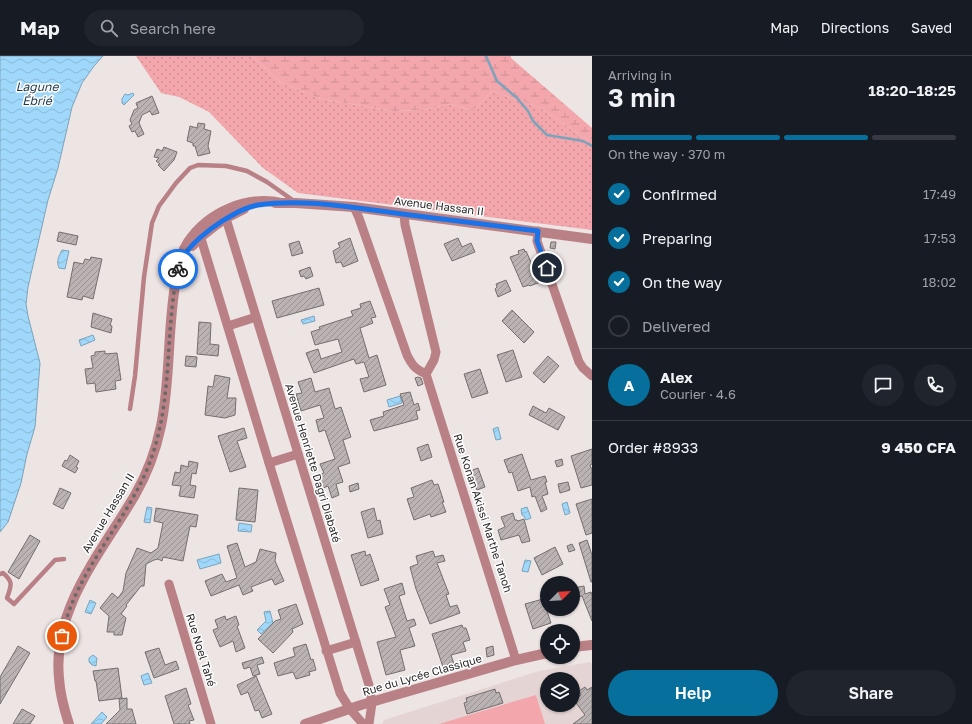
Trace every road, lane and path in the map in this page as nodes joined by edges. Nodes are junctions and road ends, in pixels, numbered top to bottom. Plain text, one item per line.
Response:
1 (296, 203) junction
2 (354, 207) junction
3 (225, 214) junction
4 (404, 214) junction
5 (538, 231) junction
6 (200, 233) junction
7 (592, 239) edge
8 (256, 317) junction
9 (228, 326) junction
10 (426, 374) junction
11 (592, 376) edge
12 (130, 409) dead end
13 (298, 454) junction
14 (269, 463) junction
15 (64, 559) dead end
16 (0, 574) edge
17 (169, 584) dead end
18 (356, 642) junction
19 (592, 645) edge
20 (580, 646) edge
21 (326, 651) junction
22 (540, 655) edge
23 (516, 660) junction
24 (372, 702) junction
25 (350, 709) junction
26 (69, 724) edge
27 (211, 724) edge
28 (305, 724) edge
29 (363, 724) edge
30 (369, 724) edge

1 - 2 street, Avenue Hassan II
1 - 3 street, Avenue Hassan II
1 - 12 lane
2 - 4 street, Avenue Hassan II
2 - 10 street
3 - 6 street, Avenue Hassan II
3 - 8 street, Avenue Henriette Dagri Diabaté
4 - 5 street, Avenue Hassan II
4 - 10 street
5 - 7 street, Avenue Hassan II
5 - 11 street
6 - 9 street
6 - 26 street, Avenue Hassan II
8 - 9 street
8 - 13 street, Avenue Henriette Dagri Diabaté
9 - 14 street
10 - 23 street, Rue Konan Akissi Marthe Tanoh
13 - 14 street
13 - 18 street, Avenue Henriette Dagri Diabaté
14 - 21 street
15 - 16 lane
17 - 27 street, Rue Noel Tahé
18 - 21 street
18 - 24 street, Avenue Henriette Dagri Diabaté
19 - 20 street
21 - 25 street
22 - 23 street, Rue du Lycée Classique
23 - 24 street, Rue du Lycée Classique
24 - 25 street, Rue du Lycée Classique
24 - 30 street, Avenue Henriette Dagri Diabaté
25 - 28 street, Rue du Lycée Classique
25 - 29 street

